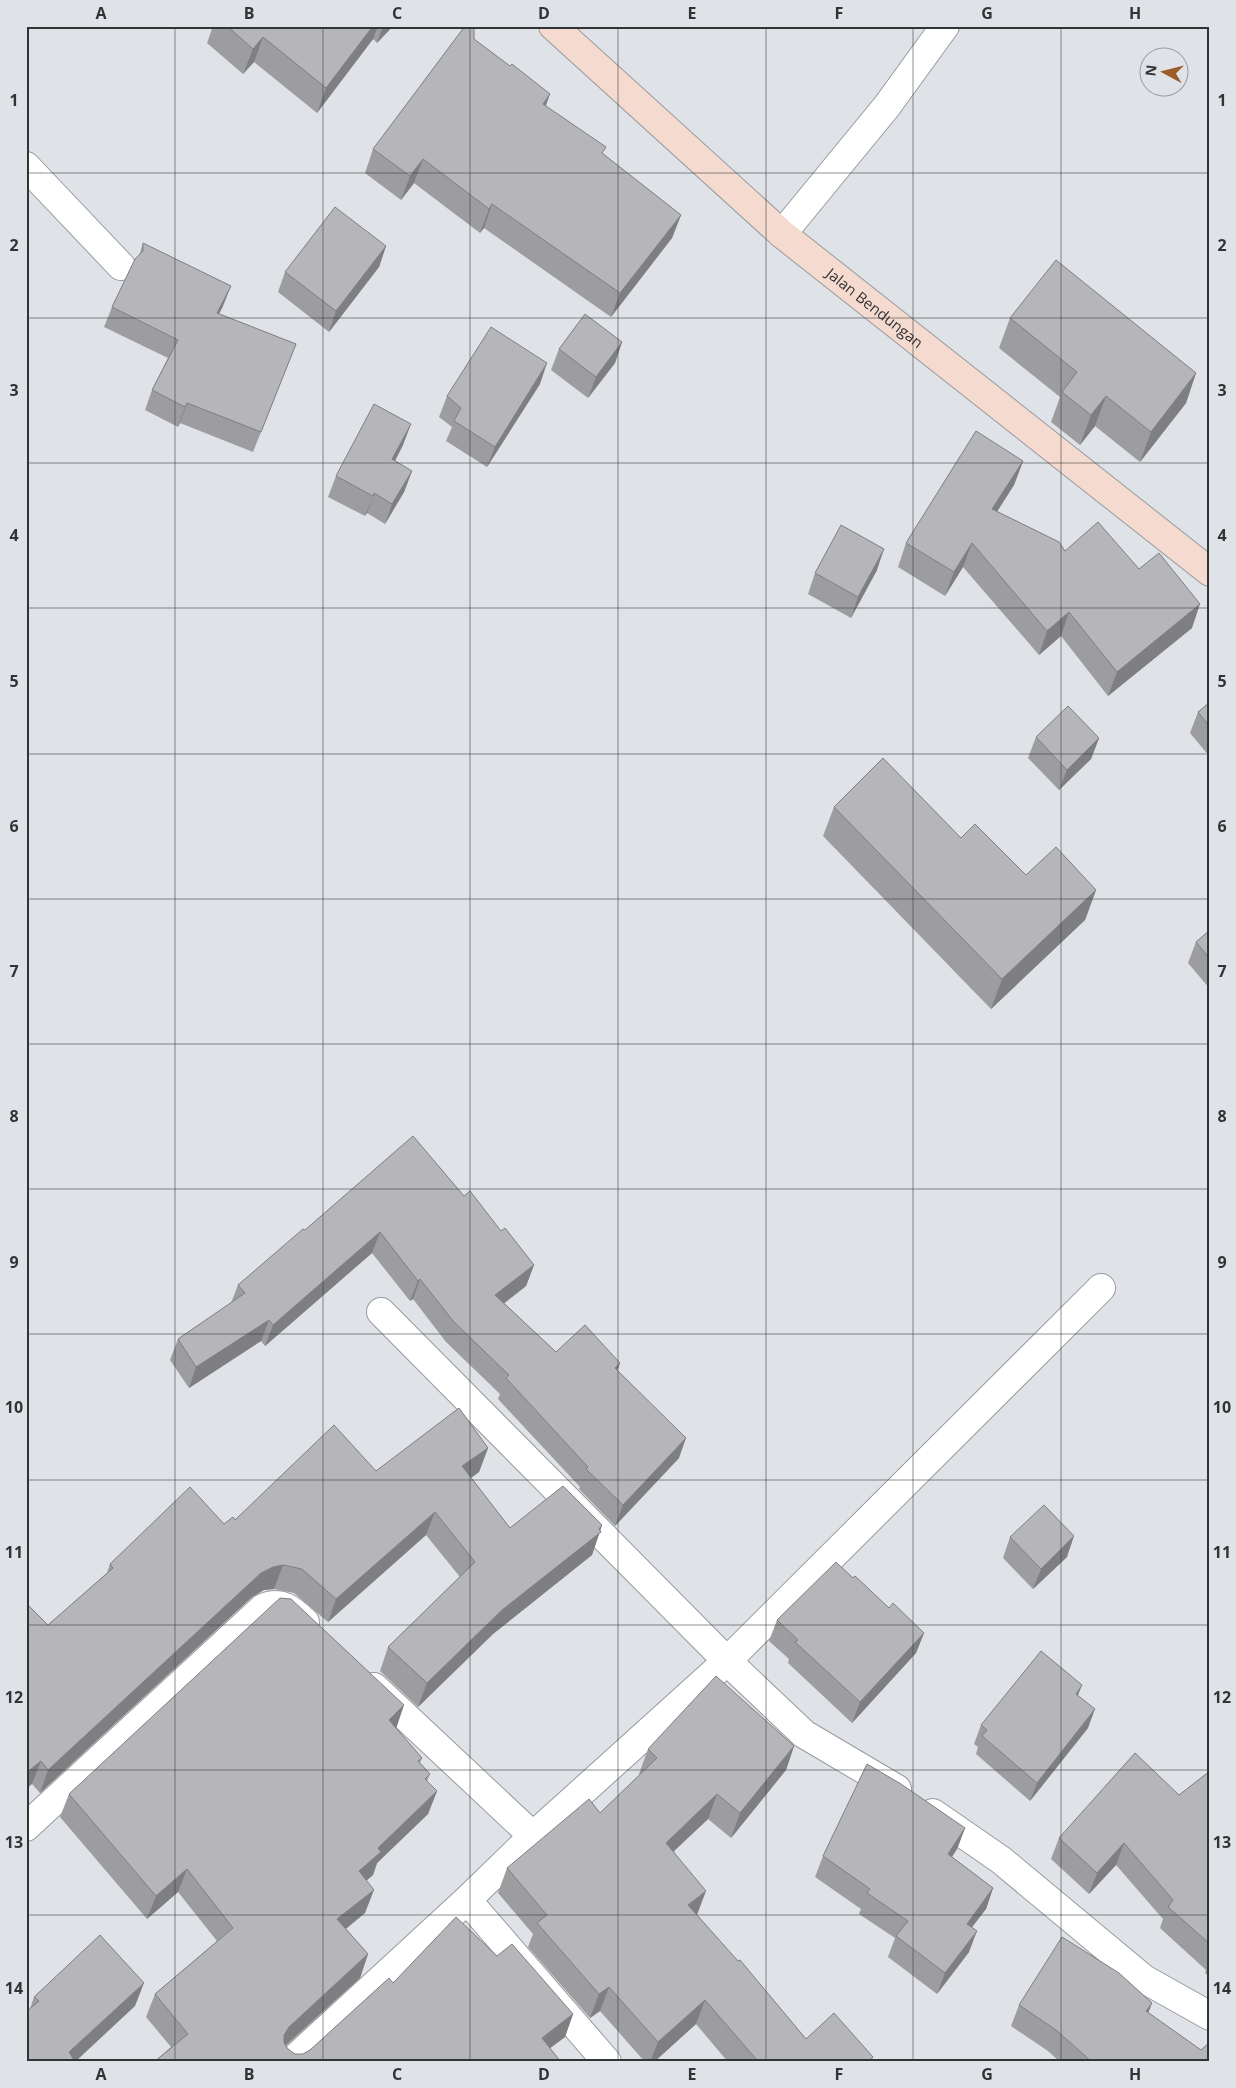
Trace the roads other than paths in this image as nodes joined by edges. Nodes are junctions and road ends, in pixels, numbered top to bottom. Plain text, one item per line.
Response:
1 (553, 26) edge
2 (945, 26) edge
3 (26, 166) edge
4 (782, 234) junction
5 (121, 266) dead end
6 (1210, 572) edge
7 (1101, 1288) dead end
8 (381, 1312) dead end
9 (326, 1642) edge
10 (727, 1661) junction
11 (354, 1668) edge
12 (26, 1827) edge
13 (533, 1836) junction
14 (467, 1900) junction
15 (1210, 2016) edge
16 (292, 2062) edge
17 (608, 2062) edge

1 - 4 street, Jalan Bendungan
2 - 4 street
3 - 5 street
4 - 6 street, Jalan Bendungan
7 - 10 street
8 - 10 street
9 - 12 street
10 - 13 street
10 - 15 street
11 - 13 street
13 - 14 street
14 - 16 street
14 - 17 street

